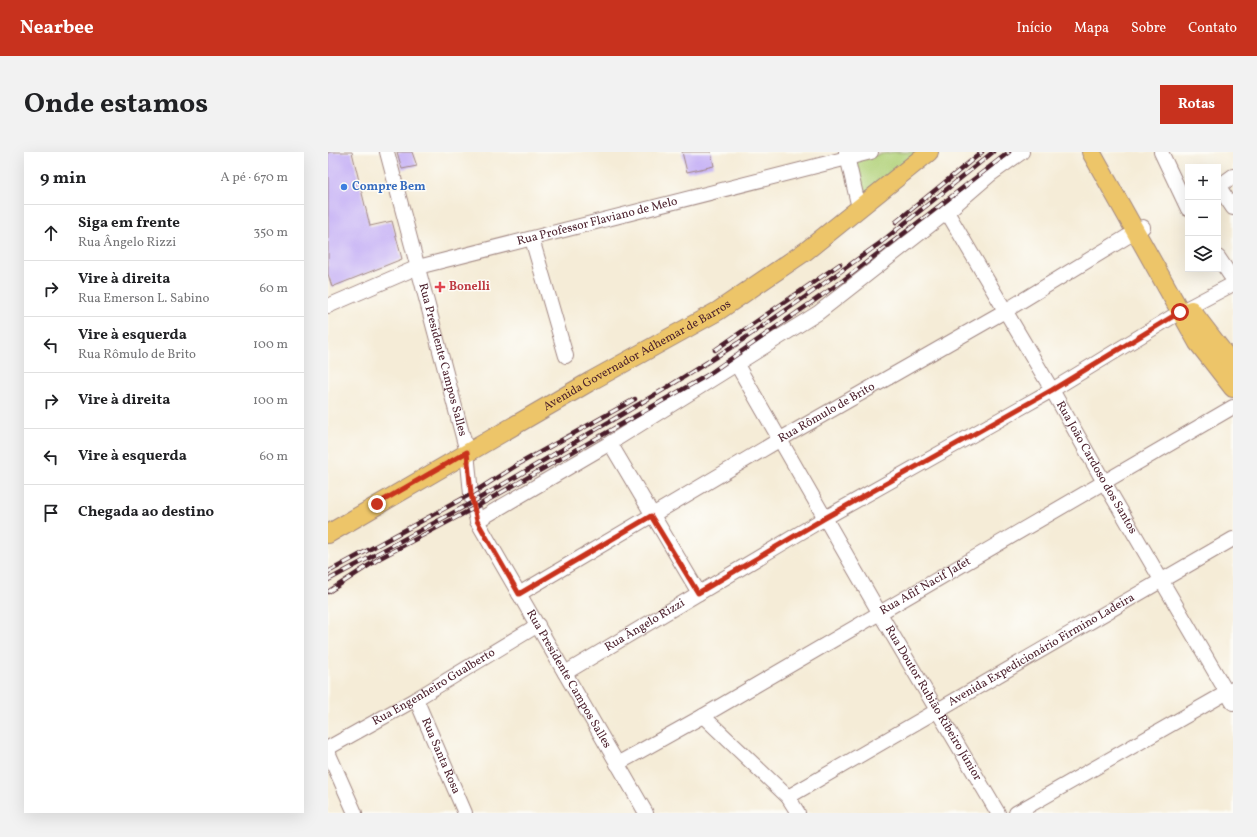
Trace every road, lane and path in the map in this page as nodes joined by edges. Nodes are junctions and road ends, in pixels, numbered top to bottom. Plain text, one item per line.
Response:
1 (387, 152) edge
2 (871, 152) edge
3 (929, 152) edge
4 (1022, 152) edge
5 (1091, 152) edge
6 (1101, 152) edge
7 (1161, 152) edge
8 (847, 155) edge
9 (1233, 176) edge
10 (1221, 185) edge
11 (1221, 191) edge
12 (1185, 203) edge
13 (859, 208) junction
14 (1233, 208) edge
15 (947, 212) junction
16 (1139, 229) junction
17 (532, 239) junction
18 (1221, 262) edge
19 (418, 267) junction
20 (1232, 280) edge
21 (328, 306) edge
22 (1185, 310) junction
23 (1004, 311) junction
24 (566, 356) dead end
25 (1233, 364) edge
26 (737, 365) junction
27 (1233, 388) edge
28 (1052, 390) junction
29 (1233, 407) edge
30 (779, 440) junction
31 (610, 443) junction
32 (467, 452) junction
33 (1104, 482) junction
34 (651, 516) junction
35 (825, 518) junction
36 (477, 521) junction
37 (328, 534) edge
38 (1233, 539) edge
39 (1162, 580) junction
40 (698, 593) junction
41 (519, 594) junction
42 (879, 612) junction
43 (538, 625) junction
44 (565, 673) junction
45 (1231, 695) edge
46 (416, 699) junction
47 (937, 712) junction
48 (703, 716) junction
49 (328, 748) edge
50 (328, 752) edge
51 (617, 764) junction
52 (788, 797) junction
53 (355, 813) edge
54 (465, 813) edge
55 (646, 813) edge
56 (798, 813) edge
57 (998, 813) edge
58 (1016, 813) edge

1 - 19 street, Rua Presidente Campos Salles
2 - 8 street, Rua Professor Flaviano de Melo
3 - 13 main road, Avenida Governador Adhemar de Barros
4 - 15 street
5 - 16 main road
6 - 16 main road
7 - 12 street
8 - 13 street
8 - 17 street, Rua Professor Flaviano de Melo
9 - 10 street
11 - 14 street
13 - 32 main road, Avenida Governador Adhemar de Barros
15 - 23 street, Rua João Cardoso dos Santos
15 - 26 street
16 - 22 main road
16 - 23 street, Rua Rômulo de Brito
17 - 19 street, Rua Professor Flaviano de Melo
17 - 24 street
18 - 20 street
19 - 21 street, Rua Professor Flaviano de Melo
19 - 32 street, Rua Presidente Campos Salles
20 - 22 street, Rua Ângelo Rizzi
22 - 25 main road
22 - 27 main road
22 - 28 street, Rua Ângelo Rizzi
23 - 28 street, Rua João Cardoso dos Santos
23 - 30 street, Rua Rômulo de Brito
26 - 30 street, Rua Doutor Rubião Ribeiro Júnior
26 - 31 street
28 - 33 street, Rua João Cardoso dos Santos
28 - 35 street, Rua Ângelo Rizzi
29 - 33 street, Rua Afif Nacif Jafet
30 - 34 street, Rua Rômulo de Brito
30 - 35 street, Rua Doutor Rubião Ribeiro Júnior
31 - 34 street
31 - 36 street
32 - 36 street, Rua Presidente Campos Salles
32 - 37 main road, Avenida Governador Adhemar de Barros
33 - 39 street, Rua João Cardoso dos Santos
33 - 42 street, Rua Afif Nacif Jafet
34 - 40 street
34 - 41 street, Rua Rômulo de Brito
35 - 40 street, Rua Ângelo Rizzi
35 - 42 street, Rua Doutor Rubião Ribeiro Júnior
36 - 41 street, Rua Presidente Campos Salles
38 - 39 street, Avenida Expedicionário Firmino Ladeira
39 - 45 street, Rua João Cardoso dos Santos
39 - 47 street, Avenida Expedicionário Firmino Ladeira
40 - 44 street, Rua Ângelo Rizzi
41 - 43 street, Rua Presidente Campos Salles
42 - 47 street, Rua Doutor Rubião Ribeiro Júnior
42 - 48 street, Rua Afif Nacif Jafet
43 - 44 street, Rua Presidente Campos Salles
43 - 46 street, Rua Engenheiro Gualberto
44 - 51 street, Rua Presidente Campos Salles
45 - 58 street
46 - 49 street, Rua Engenheiro Gualberto
46 - 54 street, Rua Santa Rosa
47 - 52 street, Avenida Expedicionário Firmino Ladeira
47 - 57 street, Rua Doutor Rubião Ribeiro Júnior
48 - 51 street, Rua Afif Nacif Jafet
48 - 52 street
50 - 53 street
51 - 55 street, Rua Presidente Campos Salles
52 - 56 street

